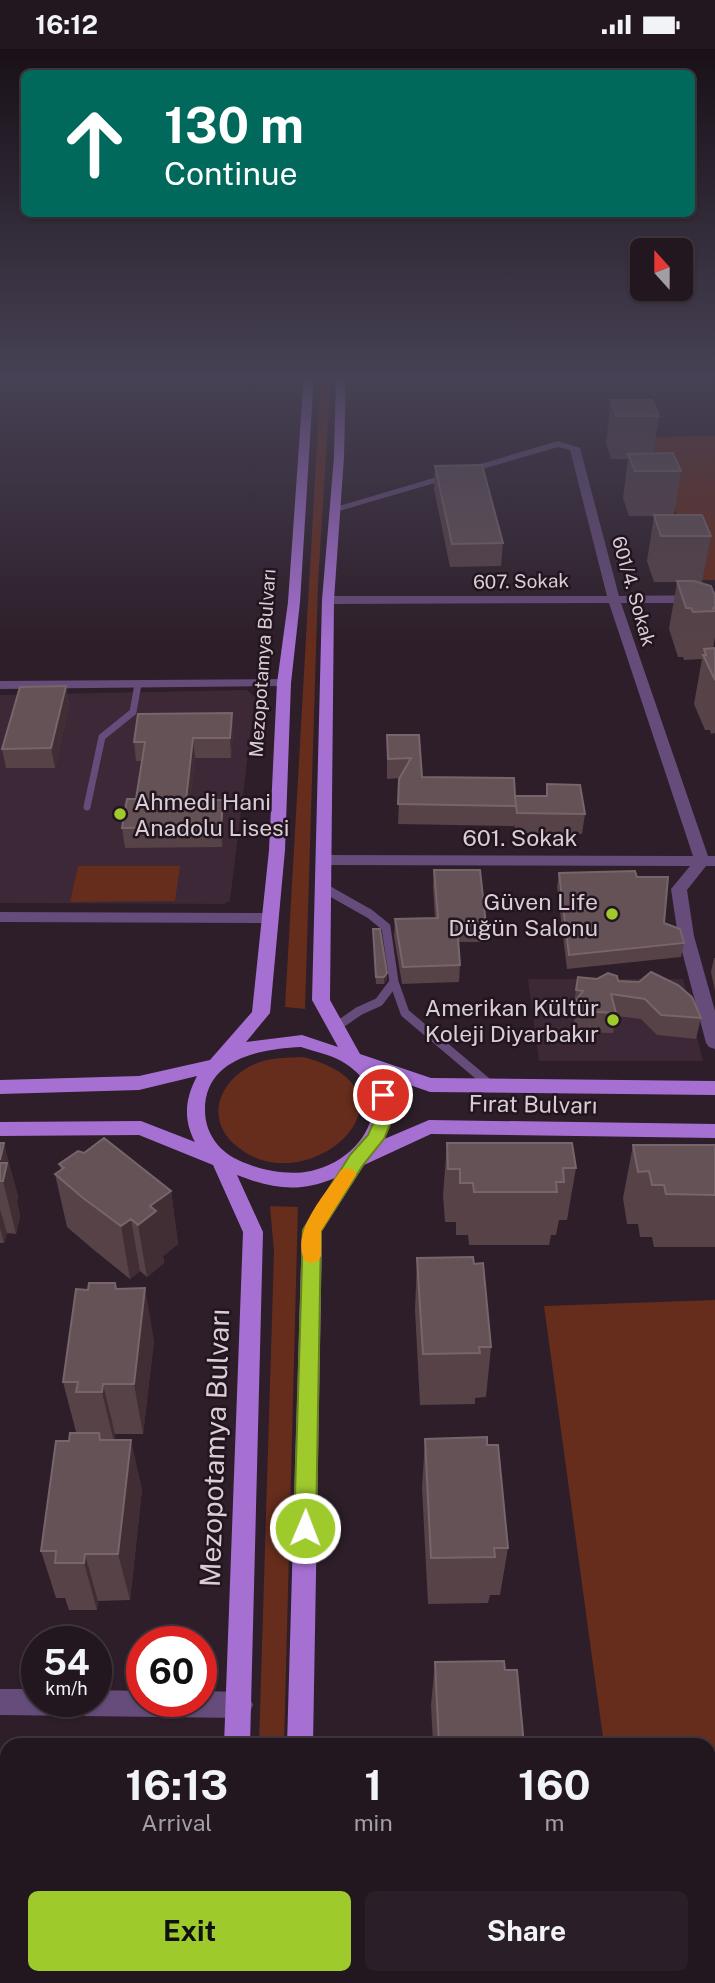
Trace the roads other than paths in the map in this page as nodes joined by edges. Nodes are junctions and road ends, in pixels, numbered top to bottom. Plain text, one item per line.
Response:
1 (303, 464) edge
2 (337, 464) edge
3 (489, 464) edge
4 (579, 464) edge
5 (335, 509) junction
6 (715, 599) edge
7 (328, 600) junction
8 (614, 600) junction
9 (284, 683) junction
10 (138, 684) junction
11 (0, 685) edge
12 (87, 807) dead end
13 (324, 860) junction
14 (708, 861) edge
15 (324, 888) junction
16 (0, 917) edge
17 (270, 918) junction
18 (394, 982) junction
19 (336, 1027) junction
20 (715, 1042) edge
21 (354, 1059) junction
22 (217, 1065) junction
23 (491, 1086) junction
24 (0, 1087) edge
25 (715, 1088) edge
26 (0, 1129) edge
27 (715, 1131) edge
28 (220, 1160) junction
29 (357, 1160) junction
30 (0, 1702) edge
31 (240, 1705) junction
32 (238, 1738) edge
33 (300, 1738) edge

1 - 9 main road, Mezopotamya Bulvarı
2 - 5 main road
3 - 5 street, 601/4. Sokak
4 - 8 street, 601/4. Sokak
5 - 7 main road
6 - 8 street, 607. Sokak
7 - 8 street, 607. Sokak
7 - 13 main road
8 - 14 street, 601/4. Sokak
9 - 10 street
9 - 17 main road, Mezopotamya Bulvarı
10 - 11 street
10 - 12 lane
13 - 14 street, 601. Sokak
13 - 15 main road
14 - 20 street
15 - 18 lane
15 - 19 main road
16 - 17 street
17 - 22 main road, Mezopotamya Bulvarı
18 - 19 lane
18 - 23 lane
19 - 21 main road
21 - 22 main road
21 - 23 main road, Fırat Bulvarı
21 - 29 main road
22 - 24 main road
22 - 28 main road
23 - 25 main road, Fırat Bulvarı
26 - 28 main road
27 - 29 main road, Fırat Bulvarı
28 - 29 main road
28 - 31 main road, Mezopotamya Bulvarı
29 - 33 main road
30 - 31 street
31 - 32 main road, Mezopotamya Bulvarı

